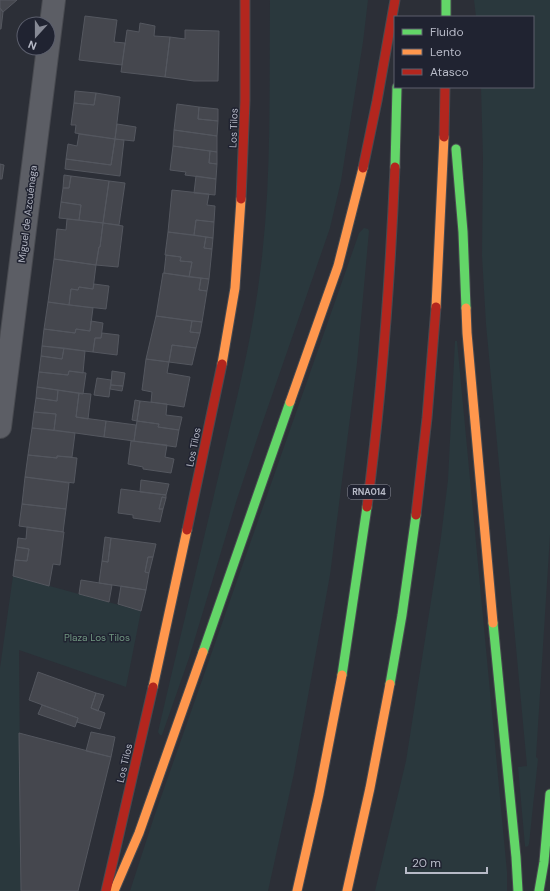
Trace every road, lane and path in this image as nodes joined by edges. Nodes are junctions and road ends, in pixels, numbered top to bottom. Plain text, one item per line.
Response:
1 (54, 0) edge
2 (245, 0) edge
3 (396, 0) edge
4 (446, 0) edge
5 (397, 16) edge
6 (446, 16) edge
7 (397, 88) edge
8 (445, 88) edge
9 (450, 88) edge
10 (454, 125) dead end
11 (455, 140) dead end
12 (0, 427) edge
13 (550, 794) edge
14 (106, 891) edge
15 (114, 891) edge
16 (297, 891) edge
17 (347, 891) edge
18 (518, 891) edge
19 (539, 891) edge

1 - 12 street, Miguel de Azcuénaga
2 - 14 main road, Los Tilos
3 - 5 main road
3 - 15 main road
4 - 6 main road
7 - 16 main road, RNA014
8 - 17 main road
9 - 10 main road
11 - 18 main road
13 - 19 main road

